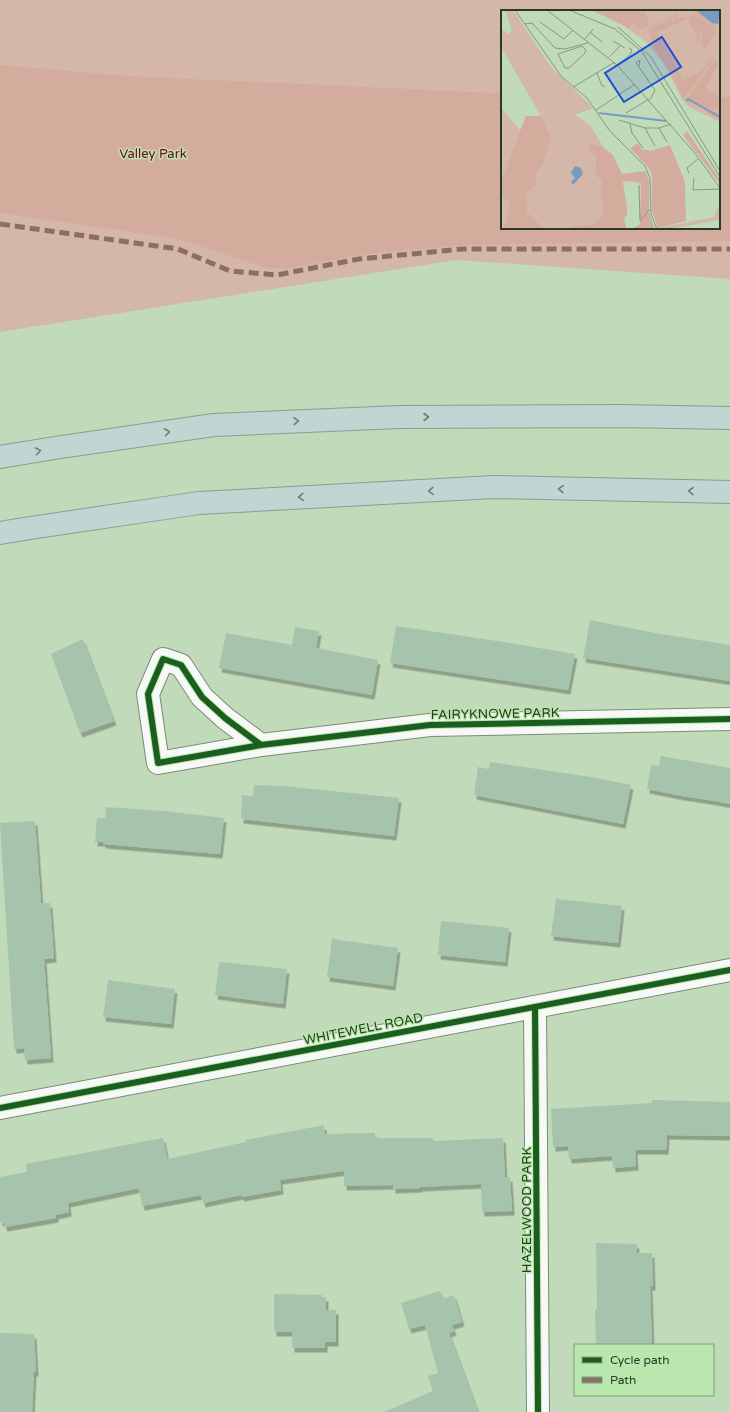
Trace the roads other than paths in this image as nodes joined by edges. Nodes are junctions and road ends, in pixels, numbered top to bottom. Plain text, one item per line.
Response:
1 (730, 418) edge
2 (0, 457) edge
3 (730, 492) edge
4 (0, 533) edge
5 (730, 719) edge
6 (261, 745) junction
7 (730, 970) edge
8 (535, 1007) junction
9 (0, 1108) edge
10 (538, 1412) edge

2 -> 1 highway
3 -> 4 highway
5 - 6 street, FAIRYKNOWE PARK
6 - 6 street, FAIRYKNOWE PARK
7 - 8 street, WHITEWELL ROAD
8 - 9 street, WHITEWELL ROAD
8 - 10 street, HAZELWOOD PARK

